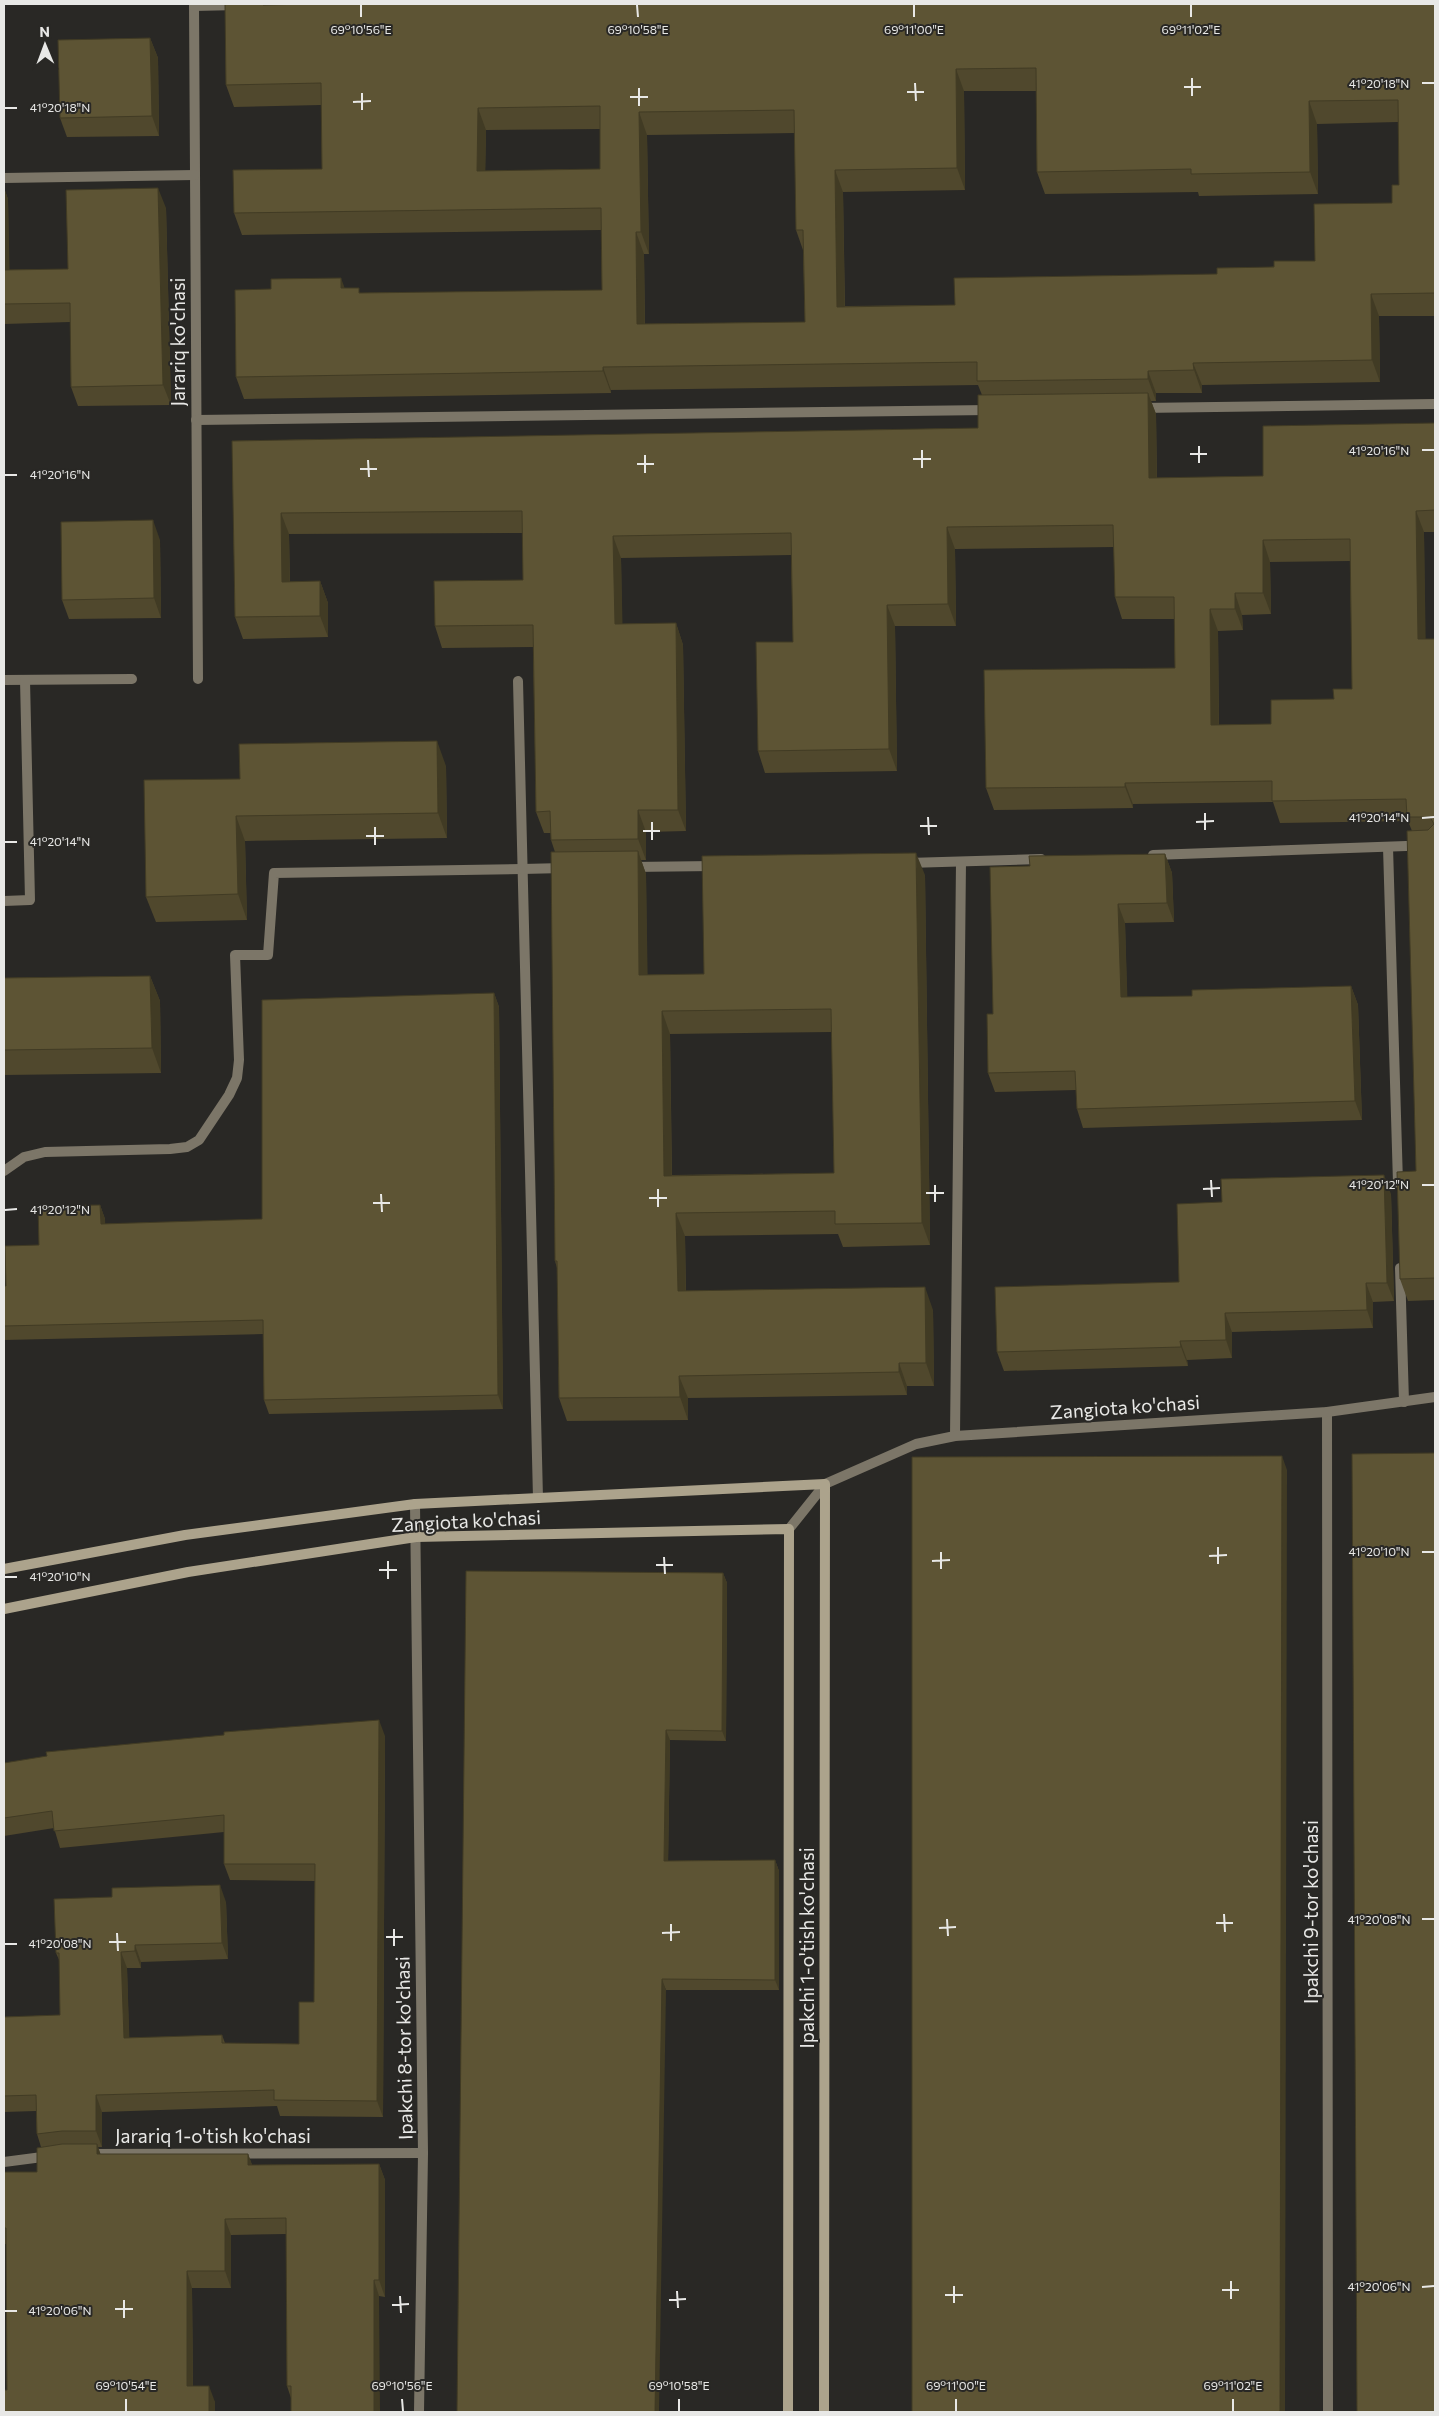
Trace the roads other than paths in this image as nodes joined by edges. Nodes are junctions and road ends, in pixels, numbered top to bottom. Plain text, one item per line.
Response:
1 (194, 5) edge
2 (250, 5) edge
3 (195, 175) junction
4 (4, 178) edge
5 (1435, 404) edge
6 (1126, 408) edge
7 (1006, 410) edge
8 (196, 420) junction
9 (132, 679) dead end
10 (198, 679) dead end
11 (4, 680) edge
12 (25, 680) junction
13 (518, 681) dead end
14 (1435, 845) edge
15 (1388, 847) junction
16 (1140, 856) edge
17 (1051, 859) edge
18 (961, 862) junction
19 (901, 863) edge
20 (722, 866) edge
21 (572, 868) edge
22 (622, 868) edge
23 (522, 869) junction
24 (4, 900) edge
25 (4, 1171) edge
26 (1398, 1194) edge
27 (1400, 1253) edge
28 (1435, 1397) edge
29 (1404, 1402) junction
30 (1327, 1412) junction
31 (955, 1436) junction
32 (825, 1484) junction
33 (538, 1498) junction
34 (416, 1504) junction
35 (789, 1530) junction
36 (416, 1537) junction
37 (4, 1569) edge
38 (4, 1609) edge
39 (423, 2153) junction
40 (78, 2154) edge
41 (59, 2155) edge
42 (4, 2162) edge
43 (420, 2412) edge
44 (788, 2412) edge
45 (824, 2412) edge
46 (1328, 2412) edge

1 - 2 street
1 - 3 street, Jarariq ko'chasi
3 - 4 street
3 - 8 street, Jarariq ko'chasi
5 - 6 street
7 - 8 street
8 - 10 street, Jarariq ko'chasi
9 - 12 street
11 - 12 street
12 - 24 street
13 - 23 street
14 - 15 street
15 - 16 street
15 - 26 street
17 - 18 street
18 - 19 street
18 - 31 street
20 - 22 street
21 - 23 street
23 - 25 street
23 - 33 street
27 - 29 street
28 - 29 street, Zangiota ko'chasi
29 - 30 street, Zangiota ko'chasi
30 - 31 street, Zangiota ko'chasi
30 - 46 street, Ipakchi 9-tor ko'chasi
31 - 32 street, Zangiota ko'chasi
32 - 33 main road, Zangiota ko'chasi
32 - 35 street, Zangiota ko'chasi
32 - 45 main road, Ipakchi 1-o'tish ko'chasi
33 - 34 main road, Zangiota ko'chasi
34 - 36 street, Ipakchi 8-tor ko'chasi
34 - 37 main road, Zangiota ko'chasi
35 - 36 main road, Zangiota ko'chasi
35 - 44 main road, Ipakchi 1-o'tish ko'chasi
36 - 38 main road, Zangiota ko'chasi
36 - 39 street, Ipakchi 8-tor ko'chasi
39 - 40 street, Jarariq 1-o'tish ko'chasi
39 - 43 street, Ipakchi 8-tor ko'chasi
41 - 42 street

